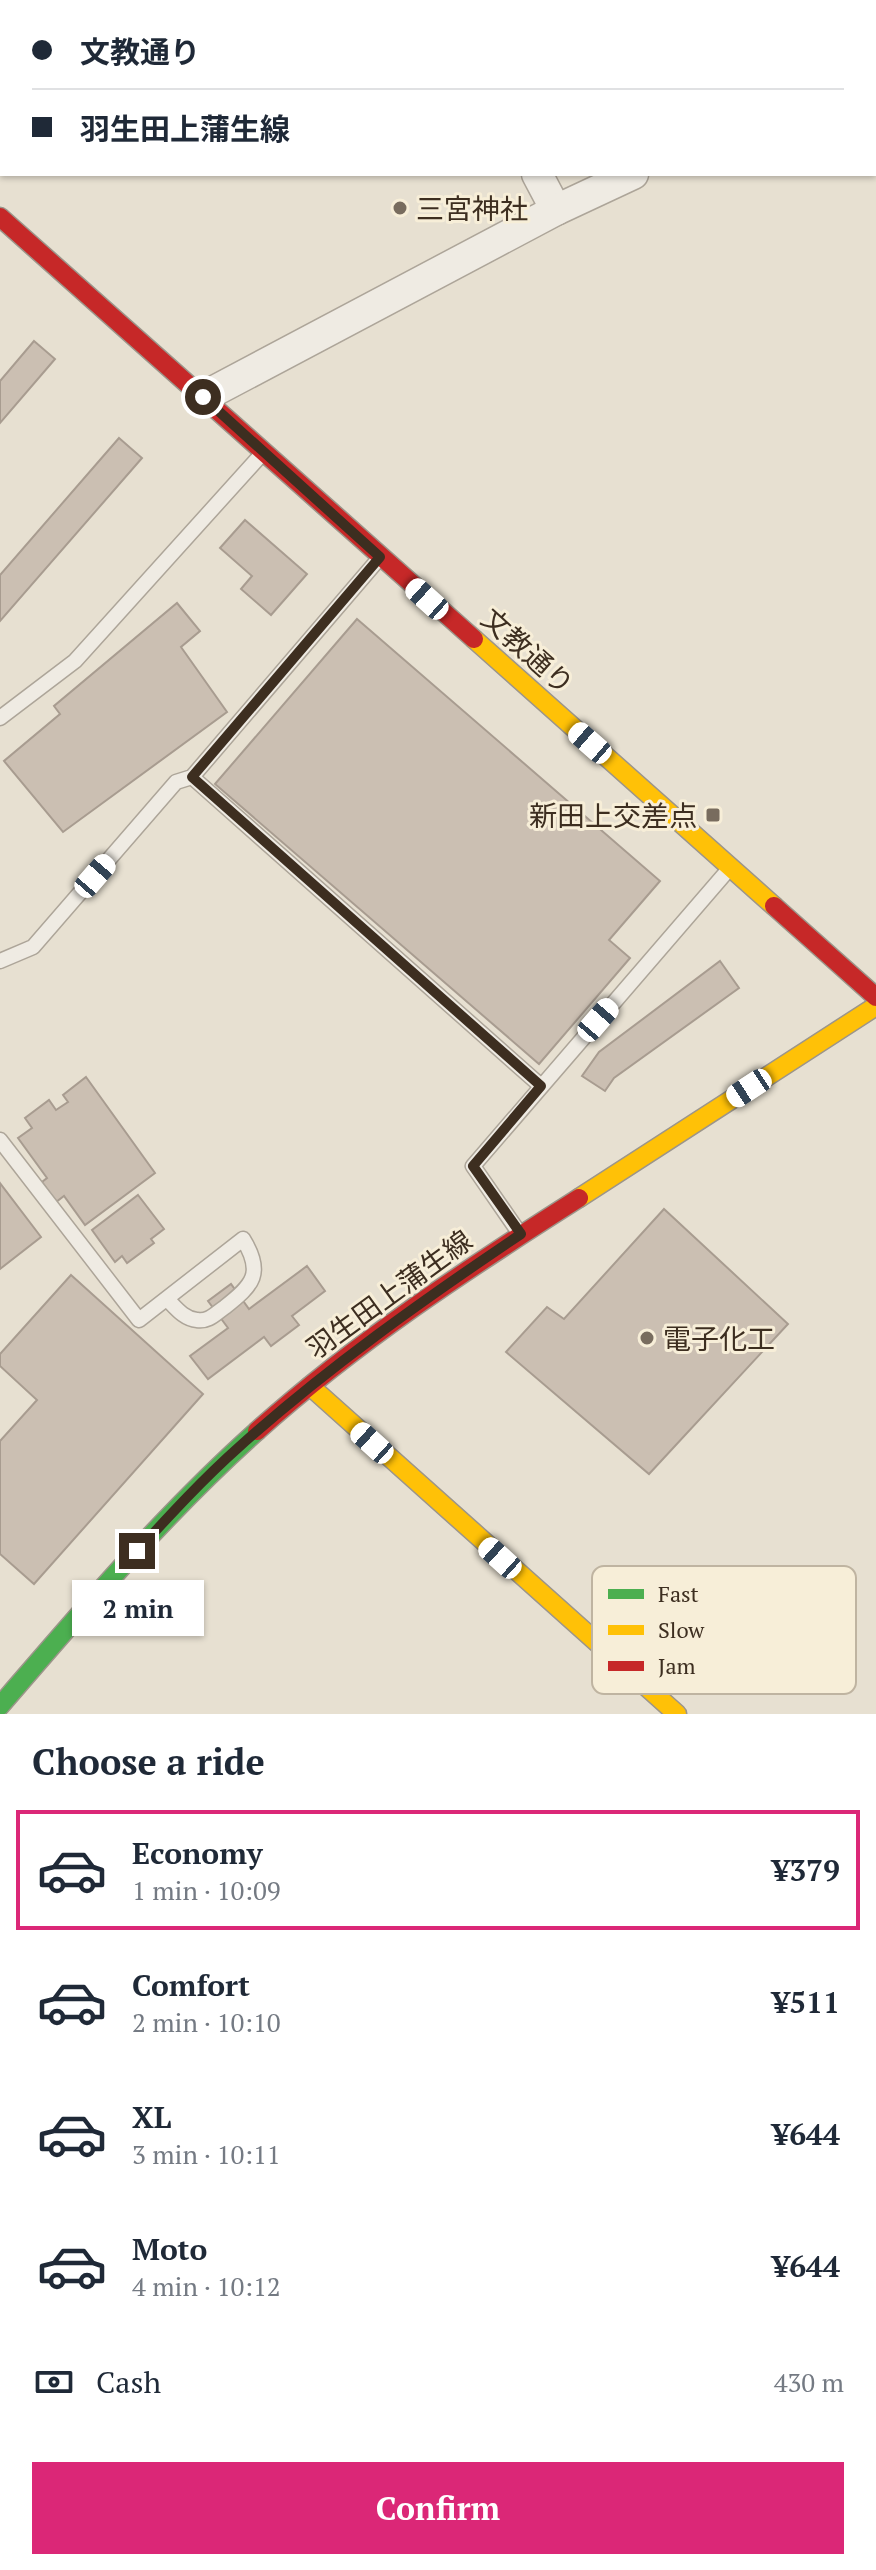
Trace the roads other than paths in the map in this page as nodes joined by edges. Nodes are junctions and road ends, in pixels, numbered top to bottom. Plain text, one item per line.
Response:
1 (538, 176) edge
2 (629, 176) edge
3 (556, 210) junction
4 (0, 217) edge
5 (203, 397) junction
6 (264, 452) junction
7 (380, 557) junction
8 (0, 718) edge
9 (192, 777) junction
10 (730, 868) junction
11 (0, 961) edge
12 (876, 997) edge
13 (876, 1006) edge
14 (541, 1086) junction
15 (0, 1140) edge
16 (521, 1234) junction
17 (167, 1299) junction
18 (310, 1386) junction
19 (592, 1638) edge
20 (655, 1694) edge
21 (0, 1706) edge
22 (677, 1714) edge

1 - 3 street
2 - 3 street
3 - 5 street
4 - 5 main road, 文教通り
5 - 6 main road, 文教通り
6 - 7 main road, 文教通り
6 - 8 lane
7 - 9 lane
7 - 10 main road, 文教通り
9 - 11 lane
9 - 14 lane
10 - 12 main road, 文教通り
10 - 14 lane
13 - 16 main road, 羽生田上蒲生線
14 - 16 lane
15 - 17 lane
16 - 18 main road, 羽生田上蒲生線
17 - 17 lane
18 - 19 main road
18 - 21 main road, 羽生田上蒲生線
20 - 22 main road

